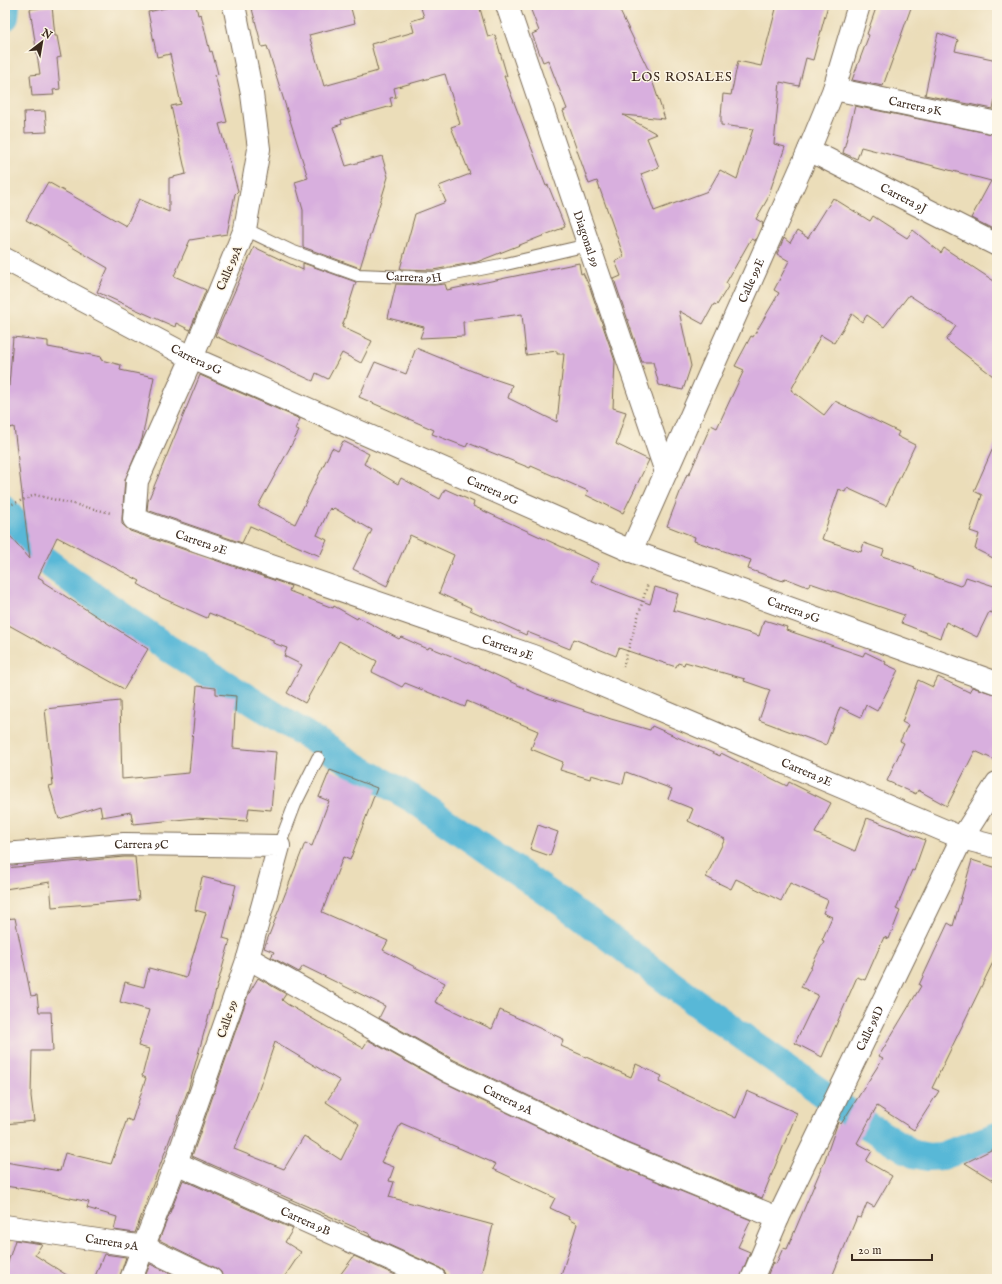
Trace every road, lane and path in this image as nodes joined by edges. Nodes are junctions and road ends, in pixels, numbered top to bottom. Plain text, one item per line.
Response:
1 (234, 5) edge
2 (507, 5) edge
3 (859, 5) edge
4 (834, 89) junction
5 (997, 123) edge
6 (809, 150) junction
7 (245, 229) junction
8 (588, 245) junction
9 (997, 245) edge
10 (5, 259) edge
11 (192, 358) junction
12 (666, 472) junction
13 (5, 507) edge
14 (134, 519) junction
15 (631, 551) junction
16 (655, 560) junction
17 (996, 680) edge
18 (616, 690) junction
19 (318, 758) dead end
20 (997, 783) edge
21 (962, 838) junction
22 (279, 846) junction
23 (997, 847) edge
24 (5, 854) edge
25 (248, 958) junction
26 (176, 1164) junction
27 (778, 1218) junction
28 (5, 1226) edge
29 (144, 1247) junction
30 (131, 1279) edge
31 (211, 1279) edge
32 (435, 1279) edge
33 (752, 1279) edge

1 - 7 street, Calle 99A
2 - 8 street, Diagonal 99
3 - 4 street, Calle 99E
4 - 5 street, Carrera 9K
4 - 6 street, Calle 99E
6 - 9 street, Carrera 9J
6 - 12 street, Calle 99E
7 - 8 lane, Carrera 9H
7 - 11 street, Calle 99A
8 - 12 street, Diagonal 99
10 - 11 street, Carrera 9G
11 - 14 street, Calle 99A
11 - 15 street, Carrera 9G
12 - 15 street, Calle 99E
13 - 14 path
14 - 18 street, Carrera 9E
15 - 16 street, Carrera 9G
16 - 17 street, Carrera 9G
16 - 18 path
18 - 21 street, Carrera 9E
19 - 22 lane, Calle 99
20 - 21 street, Calle 98D
21 - 23 street, Carrera 9E
21 - 27 street, Calle 98D
22 - 24 street, Carrera 9C
22 - 25 street, Calle 99
25 - 26 street, Calle 99
25 - 27 street, Carrera 9A
26 - 29 street, Calle 99
26 - 32 street, Carrera 9B
27 - 33 street, Calle 98D
28 - 29 street, Carrera 9A
29 - 30 street, Calle 99
29 - 31 street, Carrera 9A

